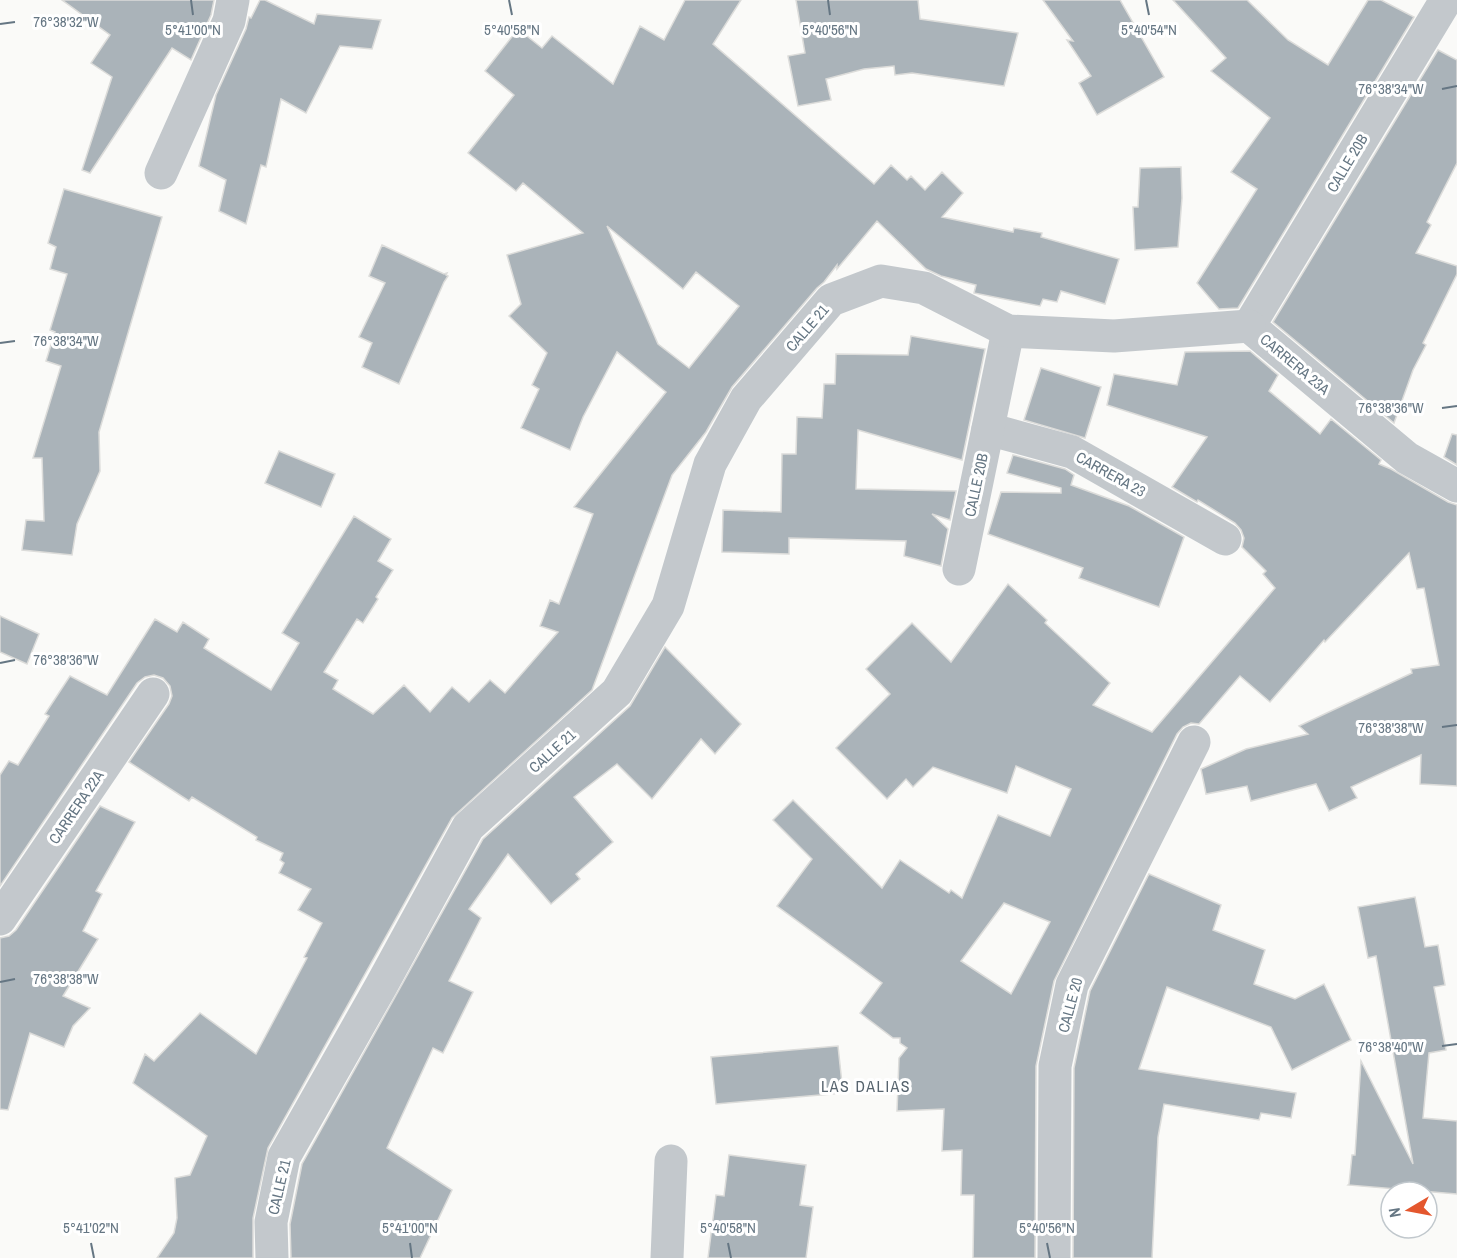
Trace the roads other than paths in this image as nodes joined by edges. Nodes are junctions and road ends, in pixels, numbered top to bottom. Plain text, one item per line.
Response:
1 (233, 0) edge
2 (1446, 0) edge
3 (161, 173) dead end
4 (1249, 326) junction
5 (1008, 331) junction
6 (988, 429) junction
7 (1457, 486) edge
8 (1225, 539) dead end
9 (959, 569) dead end
10 (153, 694) dead end
11 (1194, 742) dead end
12 (0, 919) edge
13 (671, 1161) dead end
14 (272, 1258) edge
15 (667, 1258) edge
16 (1054, 1258) edge

1 - 3 street
2 - 4 street, CALLE 20B
4 - 5 street
4 - 7 street, CARRERA 23A
5 - 6 street, CALLE 20B
5 - 14 street, CALLE 21
6 - 8 street, CARRERA 23
6 - 9 street, CALLE 20B
10 - 12 street, CARRERA 22A
11 - 16 street, CALLE 20
13 - 15 street

